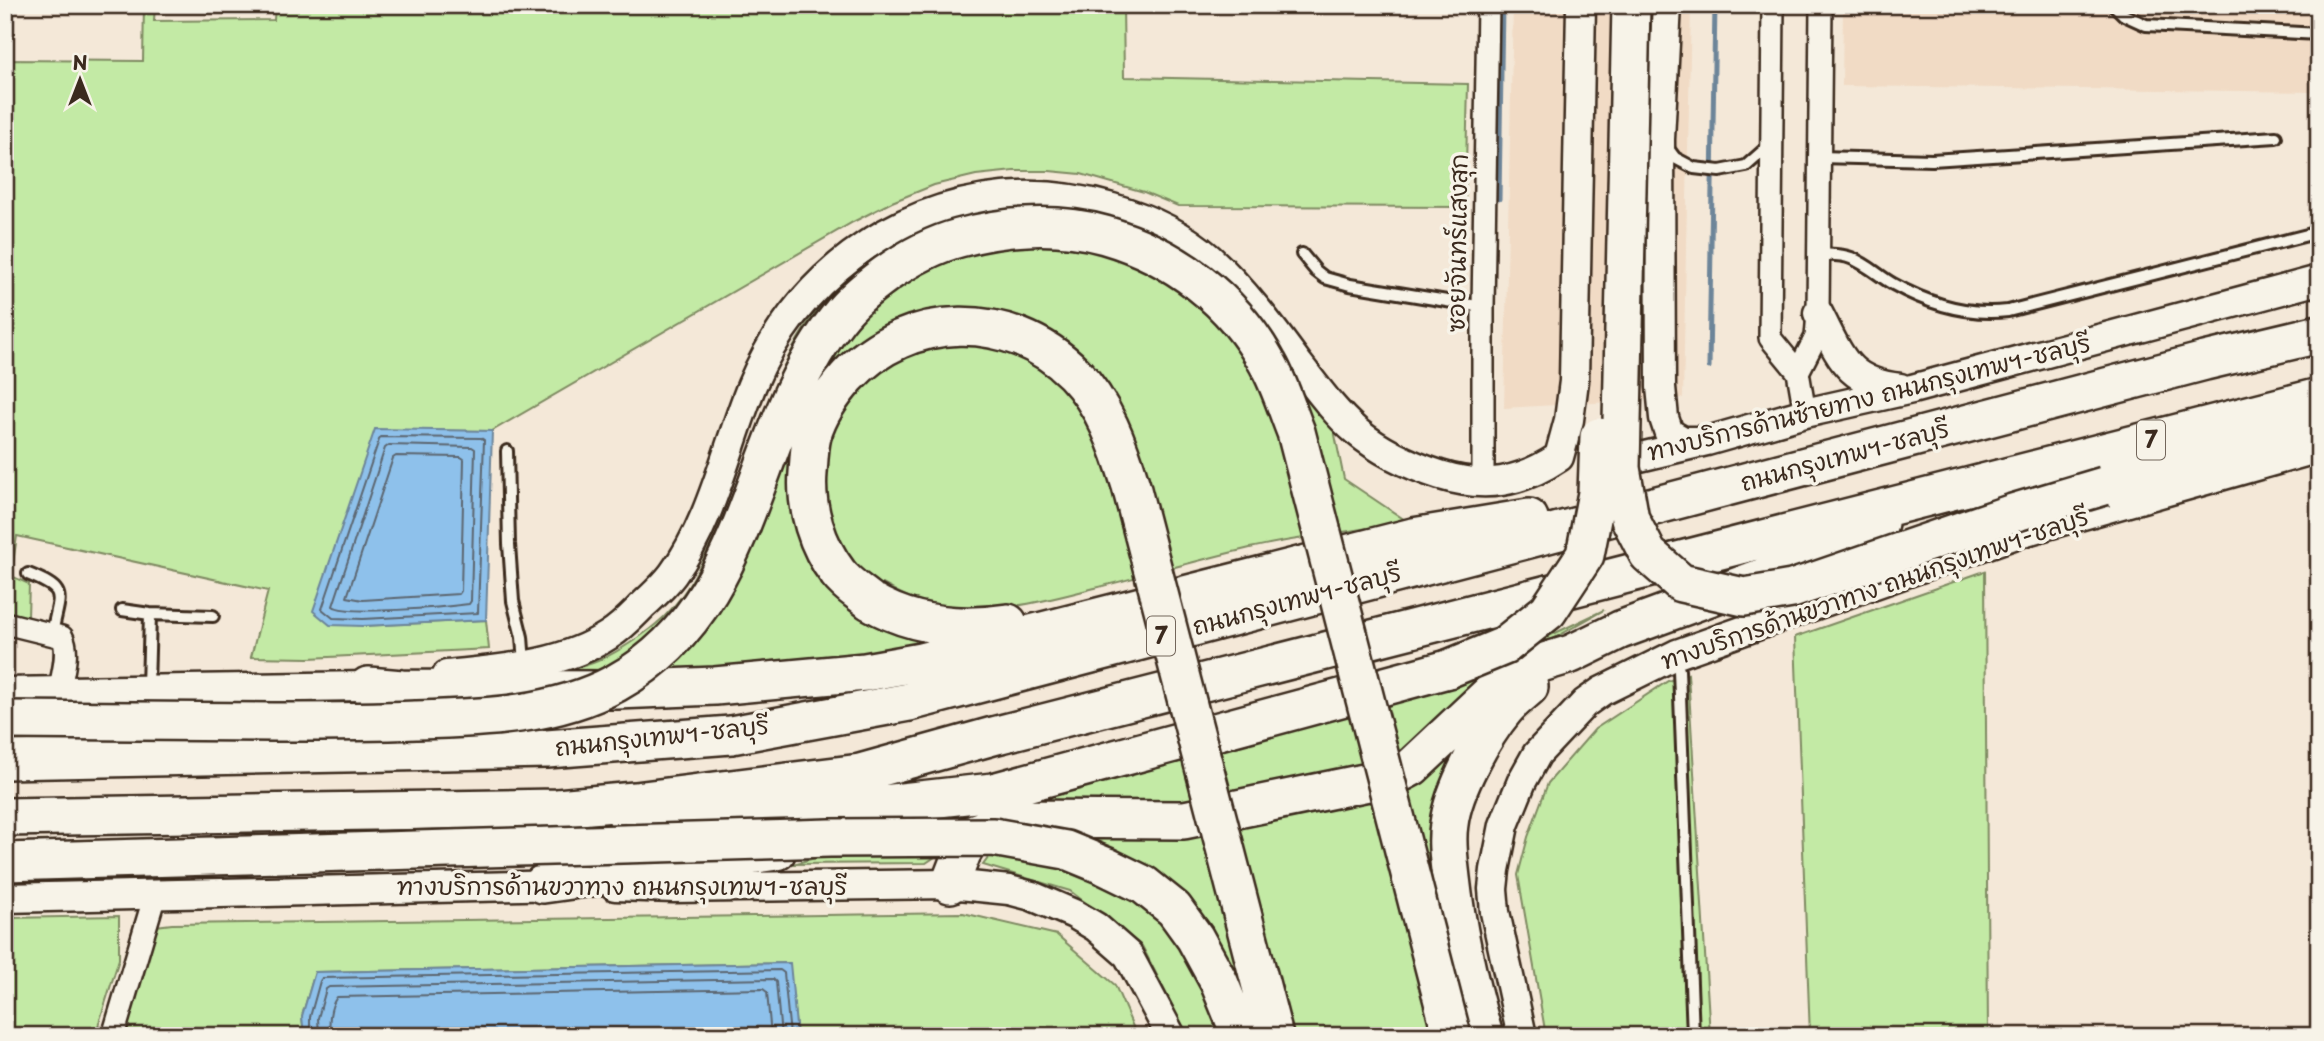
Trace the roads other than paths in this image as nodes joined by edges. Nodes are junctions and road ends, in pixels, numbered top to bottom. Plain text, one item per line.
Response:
1 (1488, 5) edge
2 (1581, 5) edge
3 (1611, 5) edge
4 (1631, 5) edge
5 (1667, 5) edge
6 (1773, 5) edge
7 (1821, 5) edge
8 (2114, 5) edge
9 (2319, 34) edge
10 (2276, 137) dead end
11 (1660, 139) junction
12 (1771, 144) junction
13 (1819, 156) junction
14 (2319, 232) edge
15 (1302, 254) dead end
16 (1819, 254) junction
17 (2310, 283) edge
18 (1483, 307) junction
19 (1818, 313) junction
20 (2319, 334) edge
21 (2214, 359) junction
22 (1798, 372) junction
23 (1912, 389) junction
24 (1805, 413) junction
25 (1569, 420) junction
26 (2314, 424) edge
27 (1707, 442) junction
28 (508, 451) dead end
29 (1483, 482) junction
30 (1926, 496) junction
31 (1369, 548) junction
32 (28, 574) dead end
33 (122, 610) dead end
34 (150, 614) junction
35 (213, 616) dead end
36 (5, 623) edge
37 (52, 634) junction
38 (1570, 654) junction
39 (524, 667) junction
40 (1679, 670) dead end
41 (368, 686) junction
42 (148, 690) junction
43 (5, 692) edge
44 (60, 692) junction
45 (5, 720) edge
46 (5, 760) edge
47 (993, 792) junction
48 (557, 808) junction
49 (5, 817) edge
50 (5, 862) edge
51 (544, 884) junction
52 (950, 884) junction
53 (155, 895) junction
54 (5, 898) edge
55 (113, 1036) edge
56 (1171, 1036) edge
57 (1241, 1036) edge
58 (1274, 1036) edge
59 (1452, 1036) edge
60 (1484, 1036) edge
61 (1522, 1036) edge
62 (1693, 1036) edge

1 - 18 street, ซอยจันทร์แสงสุก
2 - 25 main road
3 - 47 highway, bridge
4 - 26 highway, bridge
5 - 11 main road
6 - 12 street
7 - 13 street
8 - 9 lane
10 - 13 lane
11 - 12 lane
11 - 27 main road
12 - 22 street
13 - 16 street
14 - 16 lane
15 - 18 lane
16 - 19 street
17 - 23 main road, ทางบริการด้านซ้ายทาง ถนนกรุงเทพฯ-ชลบุรี
18 - 29 street, ซอยจันทร์แสงสุก
19 - 22 street
19 - 23 main road
20 - 21 highway, ถนนกรุงเทพฯ-ชลบุรี / 7
21 - 31 highway
21 - 46 highway, ถนนกรุงเทพฯ-ชลบุรี / 7
22 - 24 street
23 - 24 main road, ทางบริการด้านซ้ายทาง ถนนกรุงเทพฯ-ชลบุรี
24 - 27 main road, ทางบริการด้านซ้ายทาง ถนนกรุงเทพฯ-ชลบุรี
25 - 27 main road, ทางบริการด้านซ้ายทาง ถนนกรุงเทพฯ-ชลบุรี
25 - 29 main road
26 - 30 highway, 7
26 - 61 main road, ทางบริการด้านขวาทาง ถนนกรุงเทพฯ-ชลบุรี
28 - 39 lane
29 - 39 main road
30 - 38 highway
30 - 48 highway, 7
31 - 41 highway
31 - 58 highway, bridge
32 - 37 lane
33 - 34 lane
34 - 35 lane
34 - 42 lane
36 - 37 street
37 - 44 street
38 - 52 highway
38 - 60 highway
39 - 41 main road
40 - 62 lane
41 - 42 main road
42 - 44 main road
43 - 44 main road
45 - 59 highway, bridge
47 - 48 highway
47 - 51 highway
48 - 49 highway, 7
50 - 57 highway, bridge
51 - 52 main road, ทางบริการด้านขวาทาง ถนนกรุงเทพฯ-ชลบุรี
51 - 53 main road, ทางบริการด้านขวาทาง ถนนกรุงเทพฯ-ชลบุรี
52 - 56 main road, ทางบริการด้านขวาทาง ถนนกรุงเทพฯ-ชลบุรี
53 - 54 main road, ทางบริการด้านขวาทาง ถนนกรุงเทพฯ-ชลบุรี
53 - 55 street

